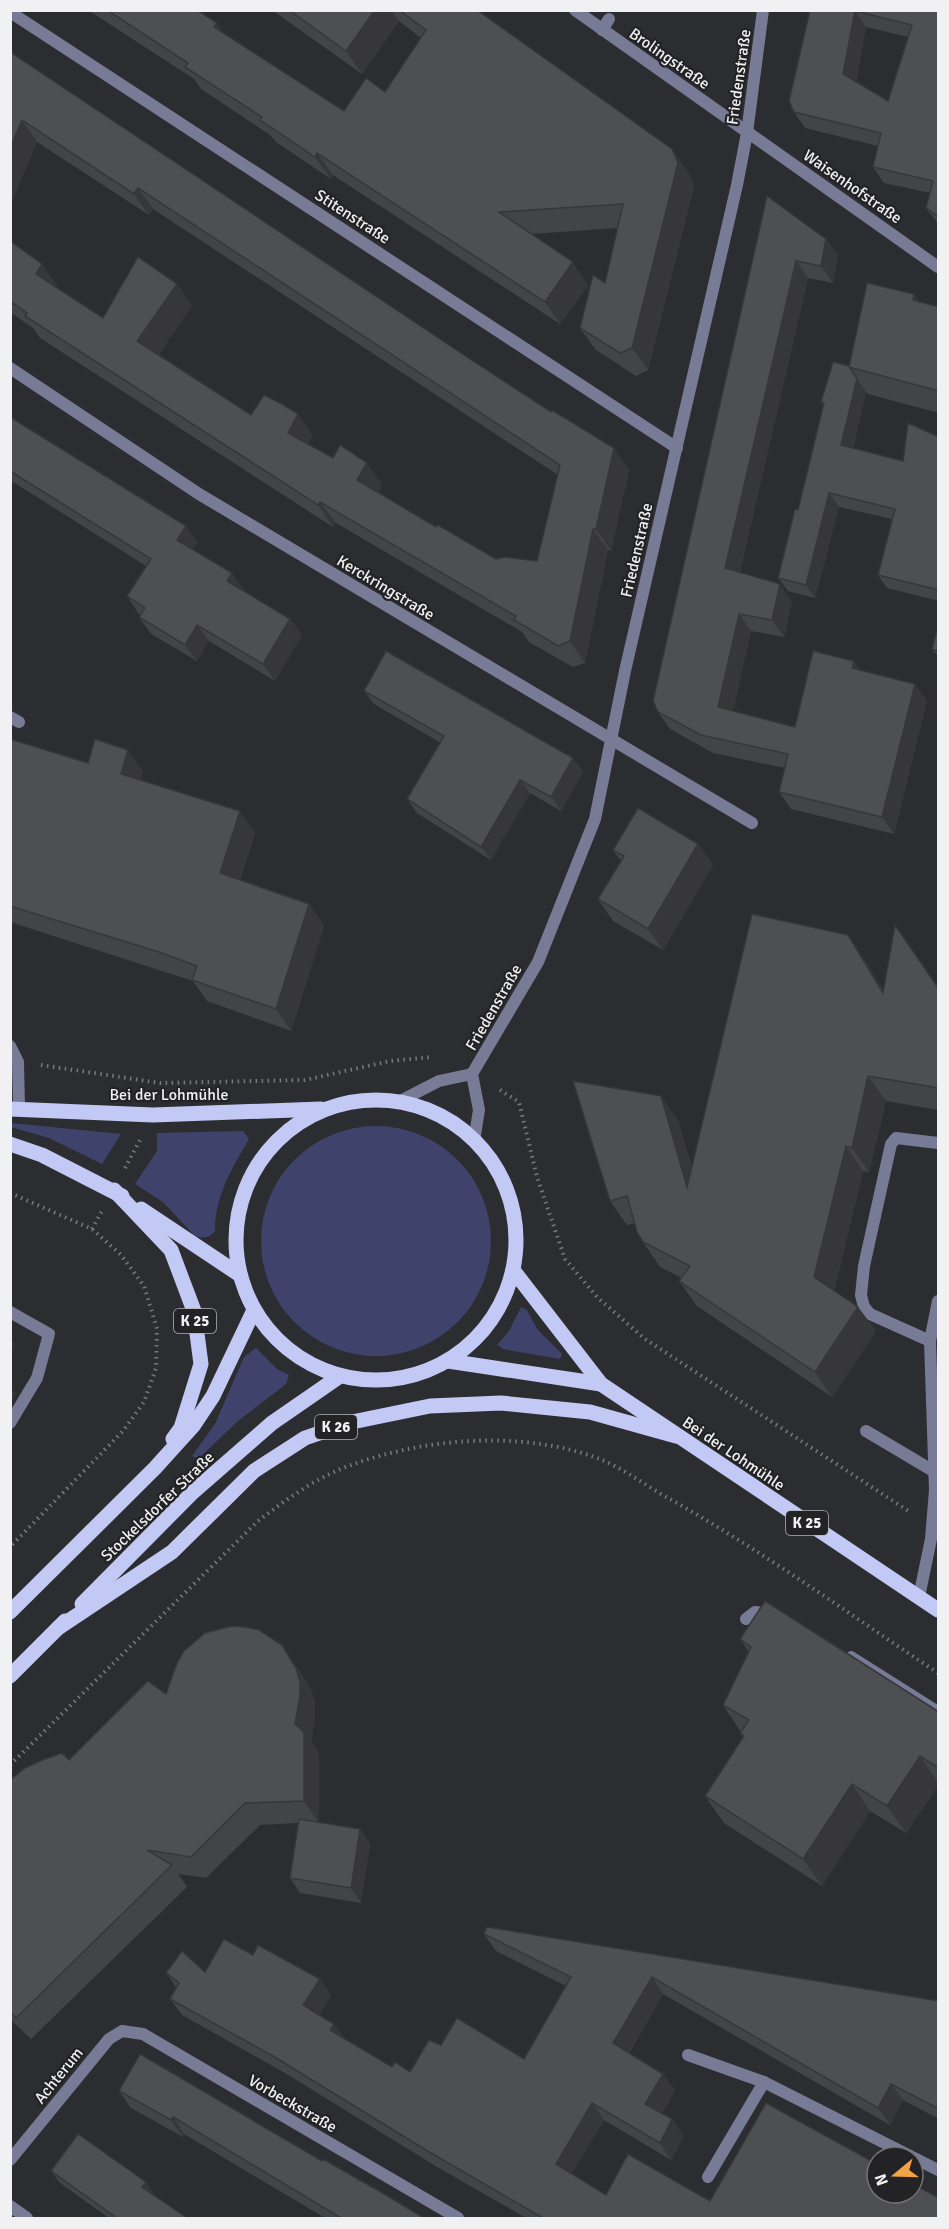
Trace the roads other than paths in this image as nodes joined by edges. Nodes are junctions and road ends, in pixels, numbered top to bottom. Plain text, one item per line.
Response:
1 (575, 10) edge
2 (763, 10) edge
3 (10, 12) edge
4 (747, 133) junction
5 (939, 267) edge
6 (10, 368) edge
7 (677, 448) junction
8 (612, 740) junction
9 (752, 823) dead end
10 (10, 1046) edge
11 (472, 1074) junction
12 (398, 1102) junction
13 (15, 1108) edge
14 (327, 1109) junction
15 (474, 1141) junction
16 (10, 1143) edge
17 (939, 1143) edge
18 (114, 1190) junction
19 (513, 1270) junction
20 (240, 1275) junction
21 (939, 1301) edge
22 (254, 1310) junction
23 (10, 1312) edge
24 (930, 1341) junction
25 (448, 1361) junction
26 (340, 1376) junction
27 (601, 1384) junction
28 (10, 1423) edge
29 (866, 1431) dead end
30 (676, 1436) junction
31 (155, 1468) junction
32 (935, 1472) junction
33 (919, 1597) junction
34 (939, 1610) edge
35 (10, 1612) edge
36 (746, 1619) dead end
37 (787, 1620) edge
38 (58, 1628) junction
39 (843, 1652) edge
40 (10, 1676) edge
41 (939, 1712) edge
42 (109, 2039) joint
43 (688, 2055) dead end
44 (764, 2082) junction
45 (10, 2160) edge
46 (939, 2170) edge
47 (708, 2177) dead end
48 (10, 2206) edge
49 (27, 2218) edge
50 (458, 2218) edge

1 - 4 street, Brolingstraße
2 - 4 street, Friedenstraße
3 - 7 street, Stitenstraße
4 - 5 street, Waisenhofstraße
4 - 7 street, Friedenstraße
6 - 8 street, Kerckringstraße
7 - 8 street, Friedenstraße
8 - 9 street, Kerckringstraße
8 - 11 street, Friedenstraße
10 - 13 street
11 - 12 street, Friedenstraße
11 - 15 street, Friedenstraße
12 - 14 main road
12 - 15 main road
13 - 14 main road, Bei der Lohmühle
14 - 20 main road
15 - 19 main road
16 - 18 main road, K 25
17 - 24 street
18 - 20 main road, K 25
18 - 31 main road, K 25
19 - 25 main road
19 - 27 main road, Bei der Lohmühle / K 25
20 - 22 main road
21 - 24 street
22 - 26 main road
22 - 31 main road, Stockelsdorfer Straße
23 - 28 street
24 - 32 street
25 - 26 main road
25 - 27 main road, Bei der Lohmühle / K 25
26 - 38 main road, Stockelsdorfer Straße / K 26
27 - 30 main road, Bei der Lohmühle / K 25
29 - 32 street
30 - 33 main road, Bei der Lohmühle / K 25
30 - 38 main road, K 26
31 - 35 main road, Stockelsdorfer Straße
32 - 33 street
33 - 34 main road, Bei der Lohmühle / K 25
36 - 37 street
38 - 40 main road, Stockelsdorfer Straße / K 26
39 - 41 street
42 - 45 street, Achterum
42 - 50 street, Vorbeckstraße
43 - 44 street
44 - 46 street
44 - 47 street
48 - 49 street

